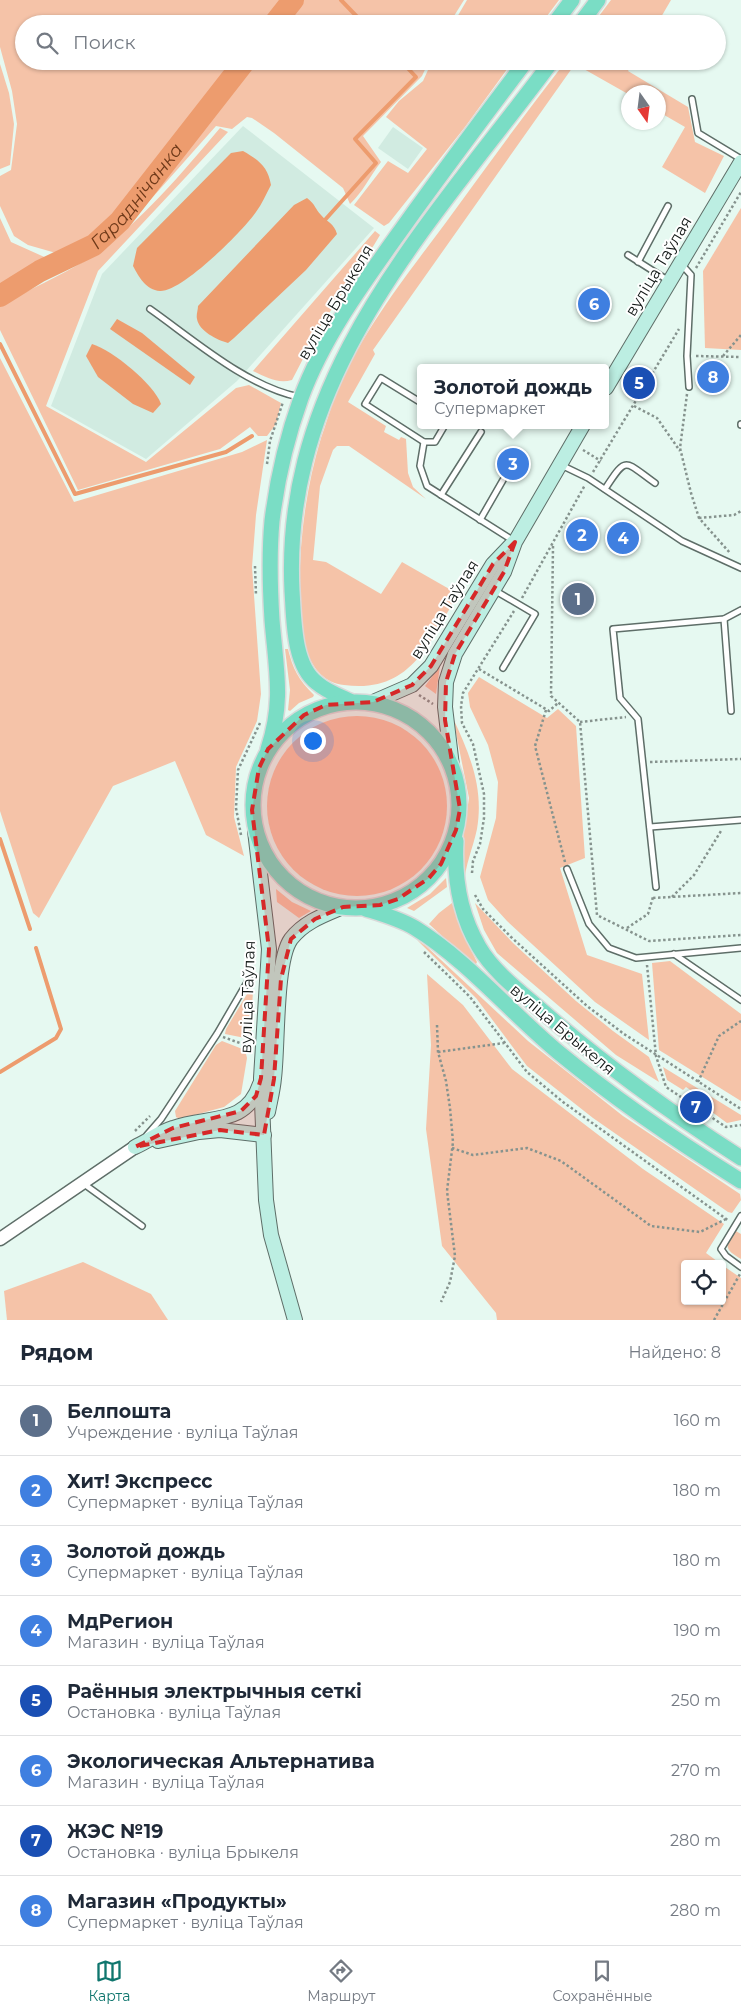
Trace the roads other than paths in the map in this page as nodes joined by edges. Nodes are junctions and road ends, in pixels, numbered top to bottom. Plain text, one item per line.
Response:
1 (572, 0) edge
2 (598, 0) edge
3 (561, 15) edge
4 (587, 15) edge
5 (519, 70) edge
6 (545, 70) edge
7 (692, 99) dead end
8 (741, 161) edge
9 (668, 206) dead end
10 (628, 255) dead end
11 (638, 262) junction
12 (680, 263) junction
13 (670, 281) junction
14 (150, 310) dead end
15 (609, 383) edge
16 (688, 387) road end
17 (302, 397) junction
18 (417, 400) edge
19 (443, 429) edge
20 (581, 429) edge
21 (481, 432) dead end
22 (424, 442) junction
23 (560, 464) junction
24 (503, 480) dead end
25 (655, 483) dead end
26 (605, 489) junction
27 (441, 495) junction
28 (480, 520) junction
29 (514, 542) junction
30 (741, 568) edge
31 (493, 590) junction
32 (741, 610) edge
33 (724, 619) junction
34 (503, 668) dead end
35 (350, 701) junction
36 (373, 702) junction
37 (731, 711) dead end
38 (268, 749) junction
39 (452, 766) junction
40 (741, 820) edge
41 (650, 827) junction
42 (456, 830) junction
43 (256, 831) junction
44 (567, 868) road end
45 (656, 888) road end
46 (343, 907) junction
47 (362, 908) junction
48 (741, 948) edge
49 (674, 954) junction
50 (249, 979) dead end
51 (741, 1000) edge
52 (261, 1078) junction
53 (264, 1135) junction
54 (135, 1147) junction
55 (741, 1158) edge
56 (741, 1181) edge
57 (82, 1182) junction
58 (741, 1216) edge
59 (142, 1226) dead end
60 (0, 1239) edge
61 (741, 1267) edge
62 (295, 1320) edge

1 - 3 main road
2 - 4 main road
5 - 17 main road, вуліца Брыкеля
6 - 35 main road, вуліца Брыкеля
7 - 8 lane
8 - 12 main road, вуліца Таўлая
9 - 11 lane
10 - 11 lane
11 - 13 lane
12 - 13 main road, вуліца Таўлая
12 - 16 lane
13 - 15 main road, вуліца Таўлая
14 - 17 lane
17 - 38 main road, вуліца Брыкеля
18 - 22 lane
19 - 22 lane
20 - 23 main road, вуліца Таўлая
21 - 27 lane
22 - 27 lane
23 - 26 lane
23 - 29 main road, вуліца Таўлая
24 - 28 lane
25 - 26 lane
26 - 30 lane
27 - 28 lane
28 - 29 lane
29 - 31 main road, вуліца Таўлая
29 - 36 main road, вуліца Таўлая
31 - 34 lane
31 - 39 main road, вуліца Таўлая
32 - 33 lane
33 - 37 lane
33 - 41 lane
35 - 36 main road
35 - 38 main road
36 - 39 main road
38 - 43 main road
39 - 42 main road
40 - 41 lane
41 - 45 lane
42 - 47 main road
42 - 55 main road, вуліца Брыкеля
43 - 46 main road
43 - 52 main road, вуліца Таўлая
44 - 49 lane
46 - 47 main road
46 - 53 main road, вуліца Таўлая
47 - 56 main road, вуліца Брыкеля
48 - 49 lane
49 - 51 lane
50 - 54 lane
52 - 53 main road, вуліца Таўлая
52 - 54 main road
53 - 54 main road
53 - 62 main road, вуліца Таўлая
54 - 57 street
57 - 59 lane
57 - 60 street
58 - 61 lane

